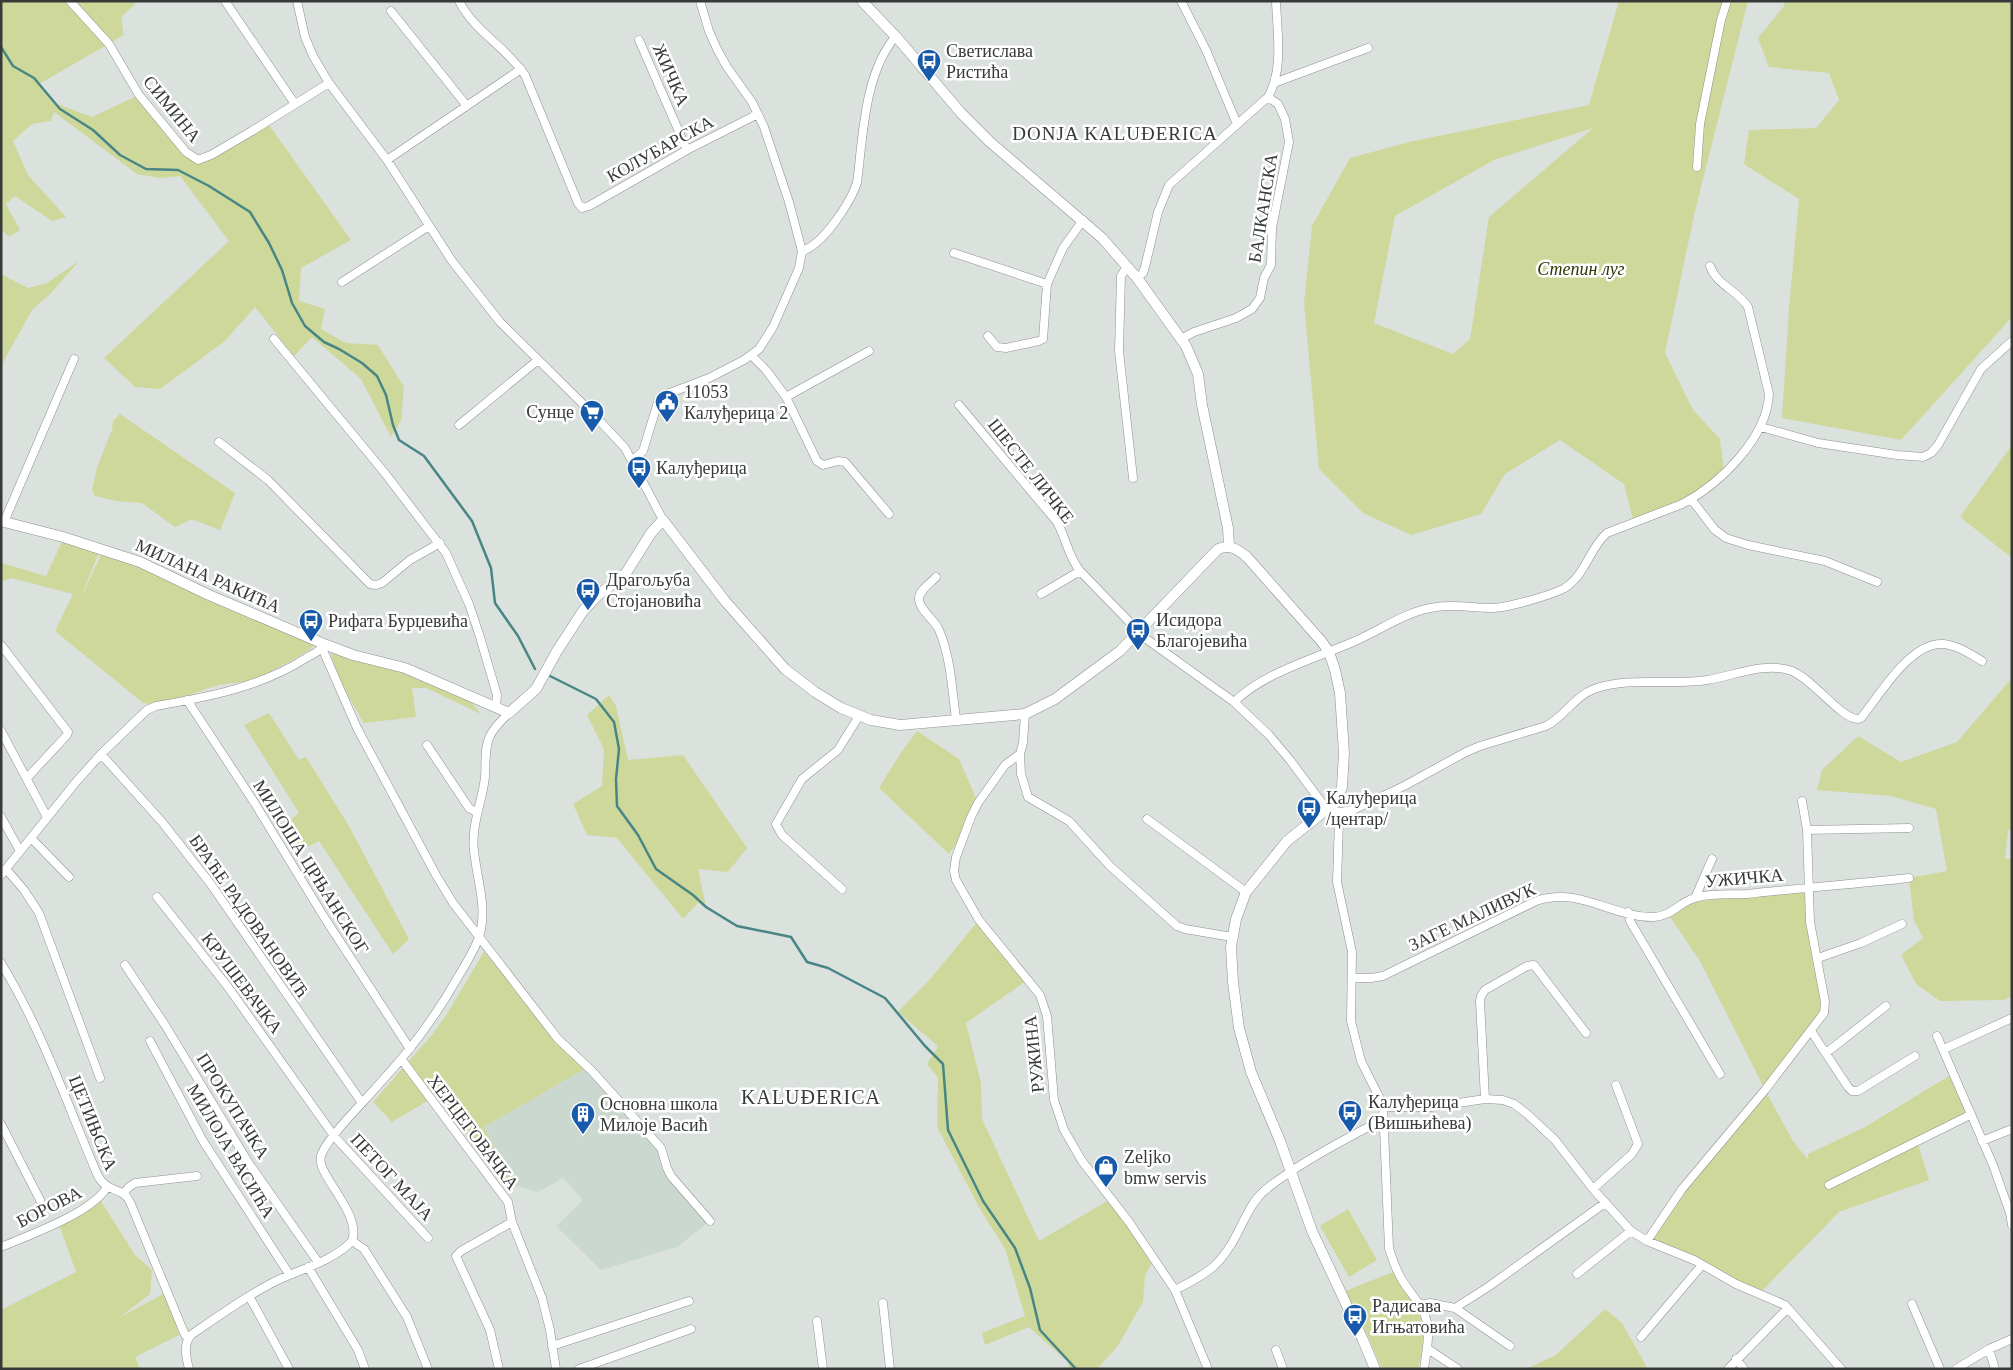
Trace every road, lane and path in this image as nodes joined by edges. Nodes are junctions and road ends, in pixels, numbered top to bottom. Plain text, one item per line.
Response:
1 (70, 1) edge
2 (225, 1) edge
3 (297, 1) edge
4 (459, 1) edge
5 (700, 1) edge
6 (862, 1) edge
7 (1181, 1) edge
8 (1276, 1) edge
9 (1727, 1) edge
10 (390, 11) dead end
11 (896, 36) junction
12 (640, 40) dead end
13 (1368, 48) dead end
14 (521, 69) junction
15 (329, 83) junction
16 (1274, 83) junction
17 (1268, 97) junction
18 (295, 104) junction
19 (467, 106) junction
20 (758, 114) junction
21 (1237, 124) junction
22 (687, 150) junction
23 (387, 160) junction
24 (1697, 167) dead end
25 (1083, 220) junction
26 (429, 226) junction
27 (802, 251) junction
28 (954, 252) dead end
29 (1710, 266) dead end
30 (1127, 267) junction
31 (1137, 278) junction
32 (342, 282) dead end
33 (1047, 284) junction
34 (988, 336) dead end
35 (274, 338) dead end
36 (1181, 339) junction
37 (2012, 341) edge
38 (870, 351) dead end
39 (751, 355) junction
40 (74, 358) dead end
41 (538, 360) junction
42 (786, 397) junction
43 (958, 405) dead end
44 (458, 425) dead end
45 (1761, 427) junction
46 (219, 442) dead end
47 (632, 461) junction
48 (1133, 478) dead end
49 (1691, 499) junction
50 (889, 514) dead end
51 (663, 520) junction
52 (3, 522) edge
53 (440, 544) junction
54 (1229, 546) junction
55 (1080, 571) junction
56 (936, 577) dead end
57 (1877, 582) dead end
58 (1041, 594) dead end
59 (1140, 632) junction
60 (1, 646) edge
61 (323, 646) junction
62 (1328, 652) junction
63 (1982, 661) dead end
64 (187, 700) junction
65 (1234, 702) junction
66 (496, 707) junction
67 (509, 713) junction
68 (1024, 714) junction
69 (859, 716) junction
70 (956, 719) junction
71 (1, 730) edge
72 (428, 745) dead end
73 (101, 754) junction
74 (1020, 754) junction
75 (27, 778) junction
76 (1802, 802) dead end
77 (1329, 810) junction
78 (476, 812) junction
79 (1, 817) edge
80 (47, 817) junction
81 (1147, 819) dead end
82 (1909, 828) dead end
83 (1807, 830) junction
84 (31, 838) junction
85 (20, 851) junction
86 (1712, 859) dead end
87 (4, 872) edge
88 (68, 877) dead end
89 (1909, 878) dead end
90 (842, 889) dead end
91 (1808, 889) junction
92 (1246, 892) junction
93 (157, 897) dead end
94 (1695, 898) junction
95 (1628, 912) junction
96 (1902, 924) dead end
97 (479, 936) junction
98 (1232, 937) junction
99 (1818, 958) junction
100 (1, 962) edge
101 (125, 965) dead end
102 (1352, 978) junction
103 (1886, 1006) dead end
104 (2012, 1018) edge
105 (1811, 1031) junction
106 (1586, 1033) dead end
107 (1937, 1036) dead end
108 (150, 1041) dead end
109 (410, 1049) junction
110 (1944, 1049) junction
111 (1826, 1053) junction
112 (1915, 1056) dead end
113 (402, 1060) junction
114 (1720, 1074) dead end
115 (100, 1078) dead end
116 (1616, 1085) dead end
117 (1485, 1099) junction
118 (362, 1103) junction
119 (1383, 1108) junction
120 (1970, 1116) junction
121 (1383, 1122) junction
122 (1, 1124) edge
123 (2012, 1129) edge
124 (334, 1136) junction
125 (1982, 1141) junction
126 (1290, 1172) junction
127 (197, 1176) dead end
128 (1829, 1185) dead end
129 (107, 1187) junction
130 (1593, 1189) junction
131 (124, 1193) junction
132 (40, 1200) dead end
133 (1605, 1203) junction
134 (710, 1221) dead end
135 (512, 1222) junction
136 (2012, 1225) edge
137 (1631, 1231) junction
138 (428, 1238) dead end
139 (1647, 1241) junction
140 (352, 1242) junction
141 (1, 1247) edge
142 (318, 1262) junction
143 (1702, 1265) junction
144 (308, 1267) junction
145 (289, 1274) junction
146 (1577, 1274) dead end
147 (1175, 1290) junction
148 (249, 1296) junction
149 (689, 1300) dead end
150 (883, 1303) dead end
151 (1912, 1304) dead end
152 (1420, 1305) junction
153 (1455, 1308) junction
154 (1788, 1308) junction
155 (817, 1321) dead end
156 (692, 1329) dead end
157 (1641, 1337) dead end
158 (188, 1338) junction
159 (2012, 1339) edge
160 (552, 1346) junction
161 (1510, 1346) dead end
162 (1989, 1348) junction
163 (1428, 1349) junction
164 (1276, 1350) dead end
165 (1736, 1359) junction
166 (190, 1369) edge
167 (289, 1369) edge
168 (365, 1369) edge
169 (428, 1369) edge
170 (499, 1369) edge
171 (556, 1369) edge
172 (579, 1369) edge
173 (823, 1369) edge
174 (890, 1369) edge
175 (1208, 1369) edge
176 (1283, 1369) edge
177 (1375, 1369) edge
178 (1424, 1369) edge
179 (1458, 1369) edge
180 (1728, 1369) edge
181 (1744, 1369) edge
182 (1841, 1369) edge
183 (1940, 1369) edge
184 (1956, 1369) edge
185 (1995, 1369) edge

1 - 18 street, СИМИНА
2 - 18 street
3 - 15 street
4 - 14 street
5 - 20 street
6 - 11 street
7 - 21 street
8 - 16 street
9 - 24 street
10 - 19 street
11 - 25 street
11 - 27 street
12 - 22 street, ЖИЧКА
13 - 16 street
14 - 19 street
14 - 22 street, КОЛУБАРСКА
15 - 18 street, СИМИНА
15 - 23 street
16 - 17 street
17 - 21 street
17 - 36 street, БАЛКАНСКА
19 - 23 street
20 - 22 street, КОЛУБАРСКА
20 - 27 street
21 - 31 street
23 - 26 street
25 - 30 street
25 - 33 street
26 - 32 street
26 - 41 street
27 - 39 street
28 - 33 street
29 - 45 street
30 - 31 street
30 - 48 street
31 - 36 street
33 - 34 street
35 - 53 street
36 - 54 street
37 - 45 street
38 - 42 street
39 - 42 street
39 - 47 street
40 - 52 street
41 - 44 street
41 - 47 street
42 - 50 street
43 - 55 street, ШЕСТЕ ЛИЧКЕ
45 - 49 street
46 - 53 street
47 - 51 street
49 - 57 street
49 - 62 street
51 - 67 street
51 - 69 street
52 - 61 street, МИЛАНА РАКИЋА
53 - 66 street
54 - 59 street
54 - 62 street
55 - 58 street
55 - 59 street, ШЕСТЕ ЛИЧКЕ
56 - 70 street
59 - 65 street, ШЕСТЕ ЛИЧКЕ
59 - 68 street
60 - 75 street
61 - 64 street
61 - 66 street, МИЛАНА РАКИЋА
61 - 97 street
62 - 65 street
62 - 77 street
63 - 77 street
64 - 73 street
64 - 109 street, МИЛОША ЦРЊАНСКОГ
65 - 77 street, ШЕСТЕ ЛИЧКЕ
66 - 67 street, МИЛАНА РАКИЋА
67 - 78 street
68 - 70 street
68 - 74 street
69 - 70 street
69 - 90 street
71 - 75 street
72 - 78 street
73 - 80 street
73 - 118 street, БРАЋЕ РАДОВАНОВИЋ
74 - 98 street
74 - 147 street, РУЖИНА
75 - 80 street
76 - 83 street
77 - 92 street
77 - 102 street
78 - 97 street
79 - 85 street
80 - 84 street
81 - 92 street
82 - 83 street
83 - 91 street
84 - 85 street
84 - 88 street
85 - 87 street
86 - 94 street
87 - 115 street
89 - 91 street, УЖИЧКА
91 - 94 street, УЖИЧКА
91 - 99 street
92 - 98 street
93 - 124 street, КРУШЕВАЧКА
94 - 95 street, УЖИЧКА
95 - 102 street, ЗАГЕ МАЛИВУК
95 - 114 street
96 - 99 street
97 - 109 street
97 - 134 street
98 - 126 street
99 - 105 street
100 - 129 street, ЦЕТИЊСКА
101 - 142 street, ПРОКУПАЧКА
102 - 119 street
103 - 111 street
104 - 110 street
105 - 111 street
105 - 139 street
106 - 117 street
107 - 110 street
108 - 145 street, МИЛОЈА ВАСИЋА
109 - 113 street
110 - 120 street
111 - 112 street
113 - 118 street
113 - 135 street, ХЕРЦЕГОВАЧКА
116 - 130 street
117 - 119 street
117 - 130 street
118 - 124 street
119 - 121 street
120 - 125 street
120 - 128 street
121 - 126 street
121 - 152 street
122 - 132 street
123 - 125 street
124 - 138 street, ПЕТОГ МАЈА
124 - 140 street
125 - 136 street
126 - 147 street
126 - 177 street
127 - 131 street
129 - 131 street, ЦЕТИЊСКА
129 - 141 street, БОРОВА
130 - 133 street
131 - 158 street
133 - 137 street
133 - 153 street
135 - 160 street, ХЕРЦЕГОВАЧКА
135 - 170 street
137 - 139 street
137 - 146 street
139 - 143 street
140 - 142 street
140 - 169 street
142 - 144 street
143 - 154 street
143 - 157 street
144 - 145 street
144 - 168 street
145 - 148 street
147 - 175 street, РУЖИНА
148 - 158 street
148 - 167 street
149 - 160 street
150 - 174 street
151 - 183 street
152 - 153 street
152 - 163 street
153 - 161 street
154 - 165 street
154 - 182 street
155 - 173 street
156 - 172 street
158 - 166 street
159 - 162 street
160 - 171 street, ХЕРЦЕГОВАЧКА
162 - 184 street
162 - 185 street
163 - 178 street
163 - 179 street
164 - 176 street
165 - 180 street
165 - 181 street

